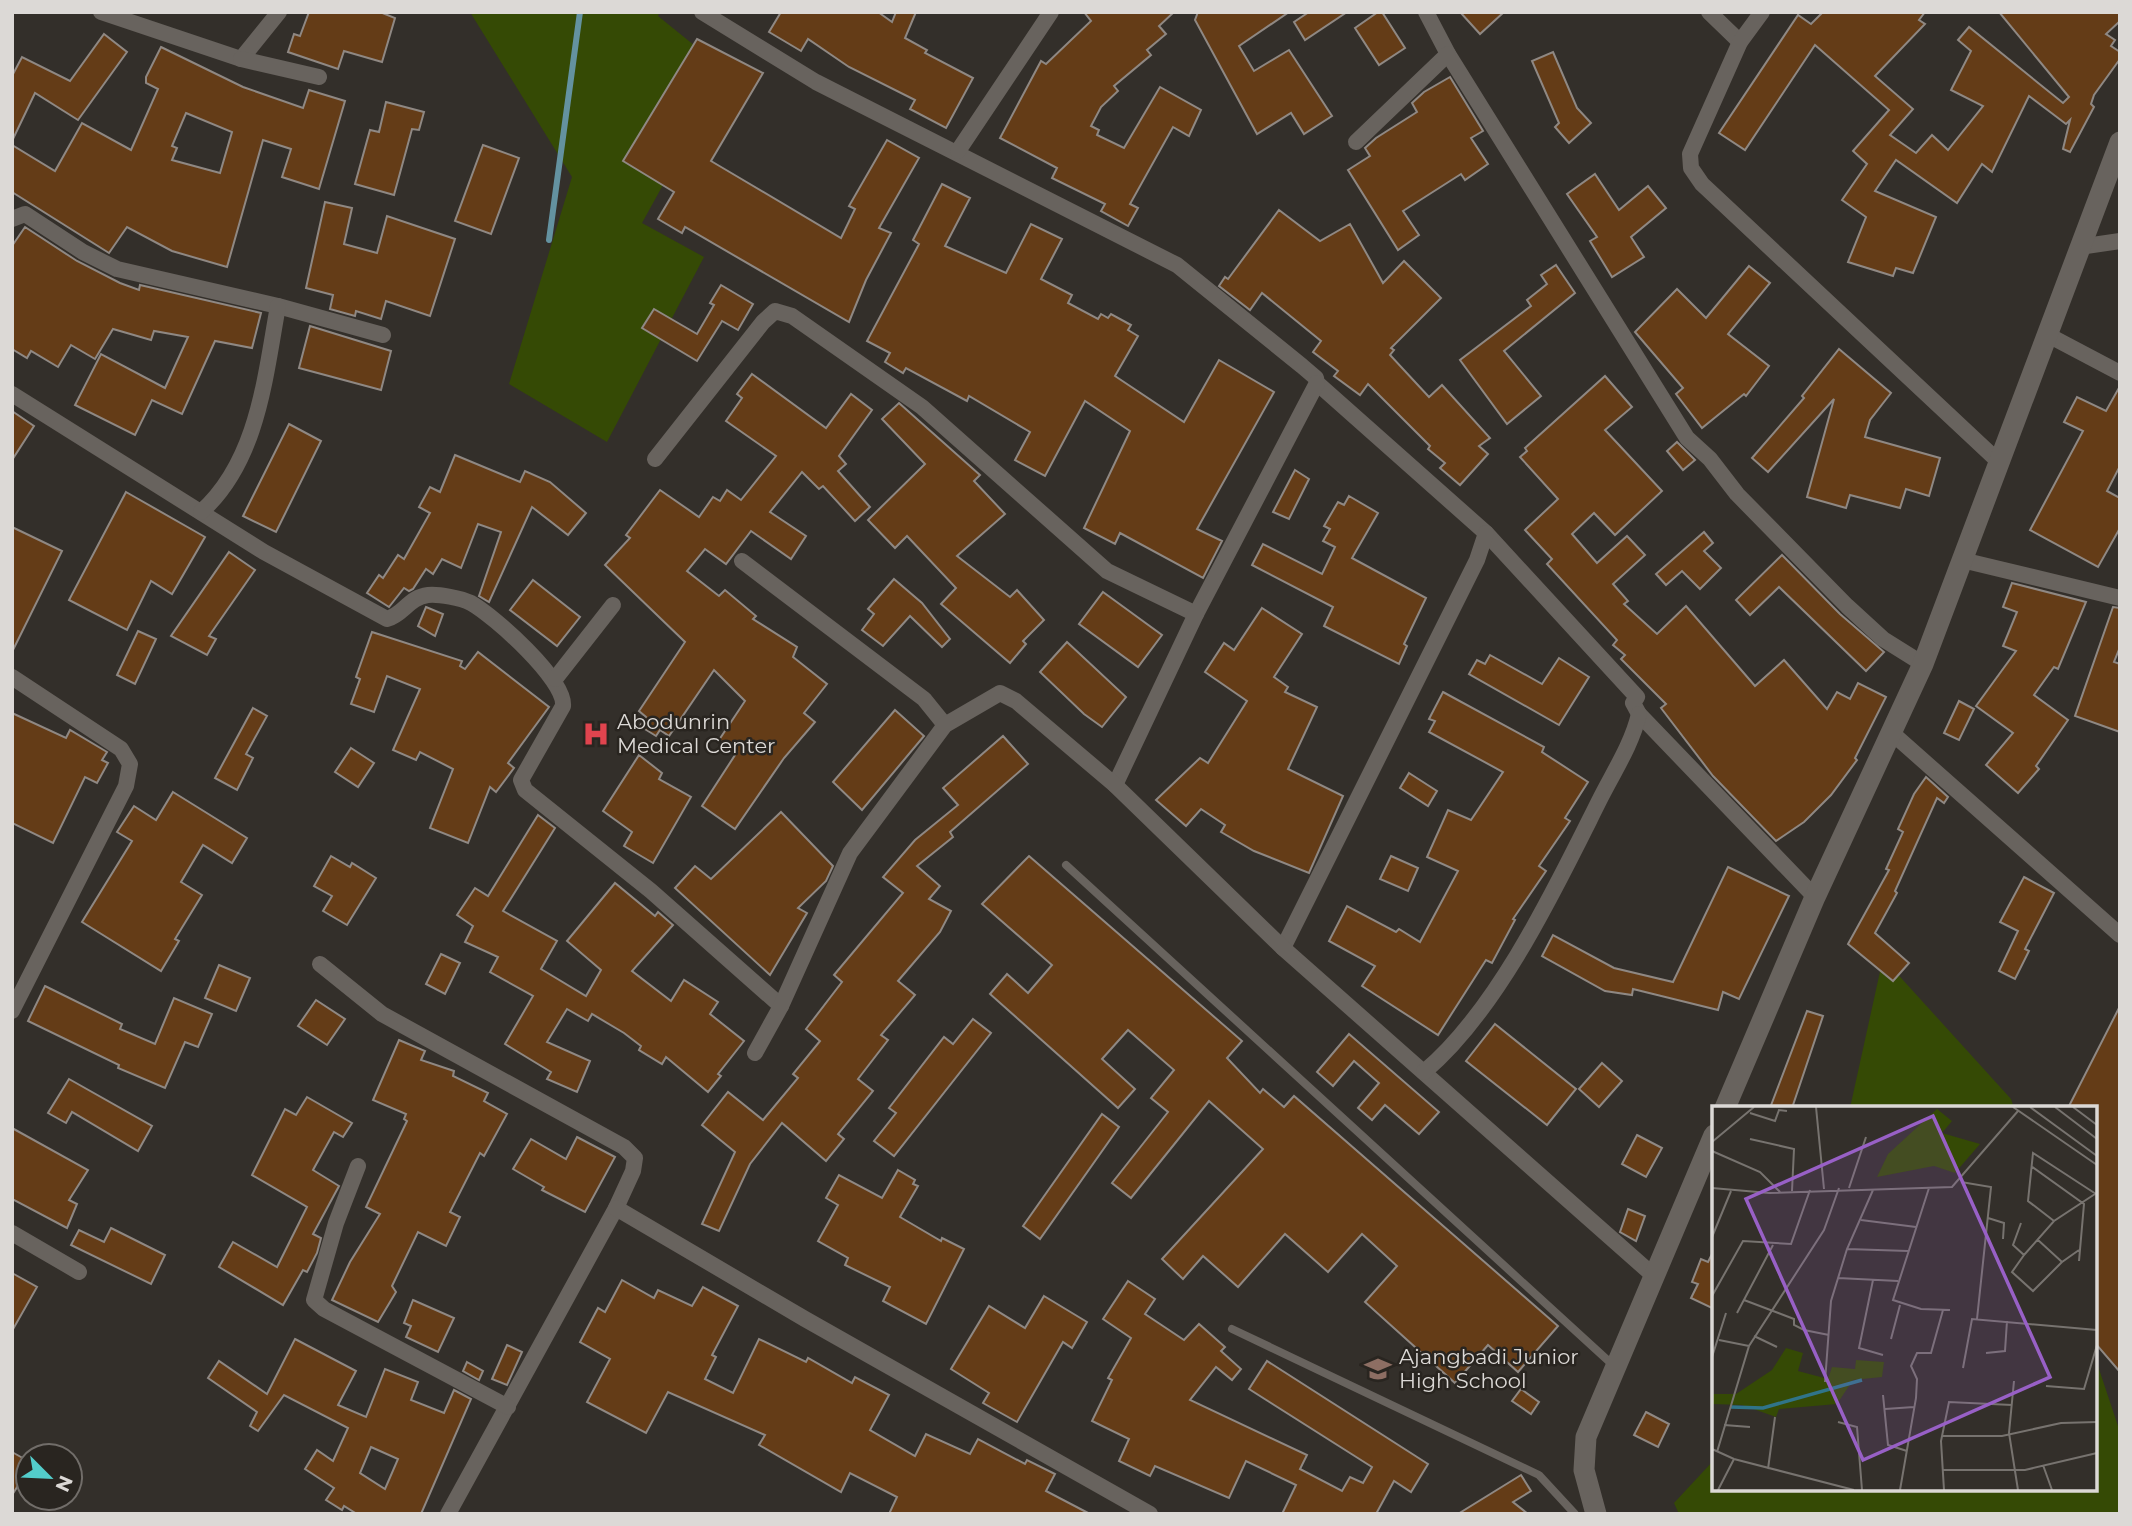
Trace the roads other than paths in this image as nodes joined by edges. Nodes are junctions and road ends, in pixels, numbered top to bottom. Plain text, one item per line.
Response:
1 (101, 12) edge
2 (279, 12) edge
3 (702, 12) edge
4 (1051, 12) edge
5 (1426, 12) edge
6 (1709, 12) edge
7 (1762, 12) edge
8 (1740, 42) junction
9 (1448, 54) junction
10 (241, 59) junction
11 (320, 77) dead end
12 (1356, 142) dead end
13 (2120, 142) edge
14 (957, 151) junction
15 (12, 219) edge
16 (2120, 240) edge
17 (2079, 247) junction
18 (278, 306) junction
19 (383, 335) dead end
20 (2048, 335) junction
21 (2120, 373) edge
22 (1317, 383) junction
23 (12, 394) edge
24 (655, 459) dead end
25 (2000, 462) junction
26 (201, 512) junction
27 (1486, 533) junction
28 (1962, 560) junction
29 (742, 561) dead end
30 (2120, 598) edge
31 (613, 605) dead end
32 (1196, 614) junction
33 (1923, 664) junction
34 (12, 677) edge
35 (555, 679) junction
36 (1639, 714) junction
37 (945, 725) junction
38 (1892, 733) junction
39 (1115, 785) junction
40 (1066, 865) dead end
41 (1815, 897) junction
42 (2120, 935) edge
43 (1283, 948) junction
44 (320, 964) dead end
45 (781, 1006) junction
46 (12, 1011) edge
47 (755, 1053) dead end
48 (1424, 1072) junction
49 (1726, 1106) edge
50 (1712, 1140) edge
51 (358, 1166) dead end
52 (616, 1208) junction
53 (12, 1233) edge
54 (79, 1272) dead end
55 (1654, 1276) junction
56 (1232, 1329) dead end
57 (1616, 1368) junction
58 (508, 1407) junction
59 (448, 1514) edge
60 (1150, 1514) edge
61 (1575, 1514) edge
62 (1596, 1514) edge

1 - 10 street
2 - 10 street
3 - 14 street
4 - 14 street
5 - 9 street
6 - 8 street
7 - 8 street
8 - 25 street
9 - 12 street
9 - 33 street
10 - 11 street
13 - 17 street
14 - 22 street
15 - 18 street
16 - 17 street
17 - 20 street
18 - 19 street
18 - 26 street
20 - 21 street
20 - 25 street
22 - 27 street
22 - 32 street
23 - 26 street
24 - 32 street
25 - 28 street
26 - 35 street
27 - 36 street
27 - 43 street
28 - 30 street
28 - 33 street
29 - 37 street
31 - 35 street
32 - 39 street
33 - 38 street
34 - 46 street
35 - 45 street
36 - 41 street
36 - 48 street
37 - 39 street
37 - 45 street
38 - 41 street
38 - 42 street
39 - 43 street
40 - 57 lane
41 - 49 street
43 - 48 street
44 - 52 street
45 - 47 street
48 - 55 street
50 - 55 street
51 - 58 street
52 - 58 street
52 - 60 street
53 - 54 street
55 - 57 street
56 - 61 lane
57 - 62 street
58 - 59 street

